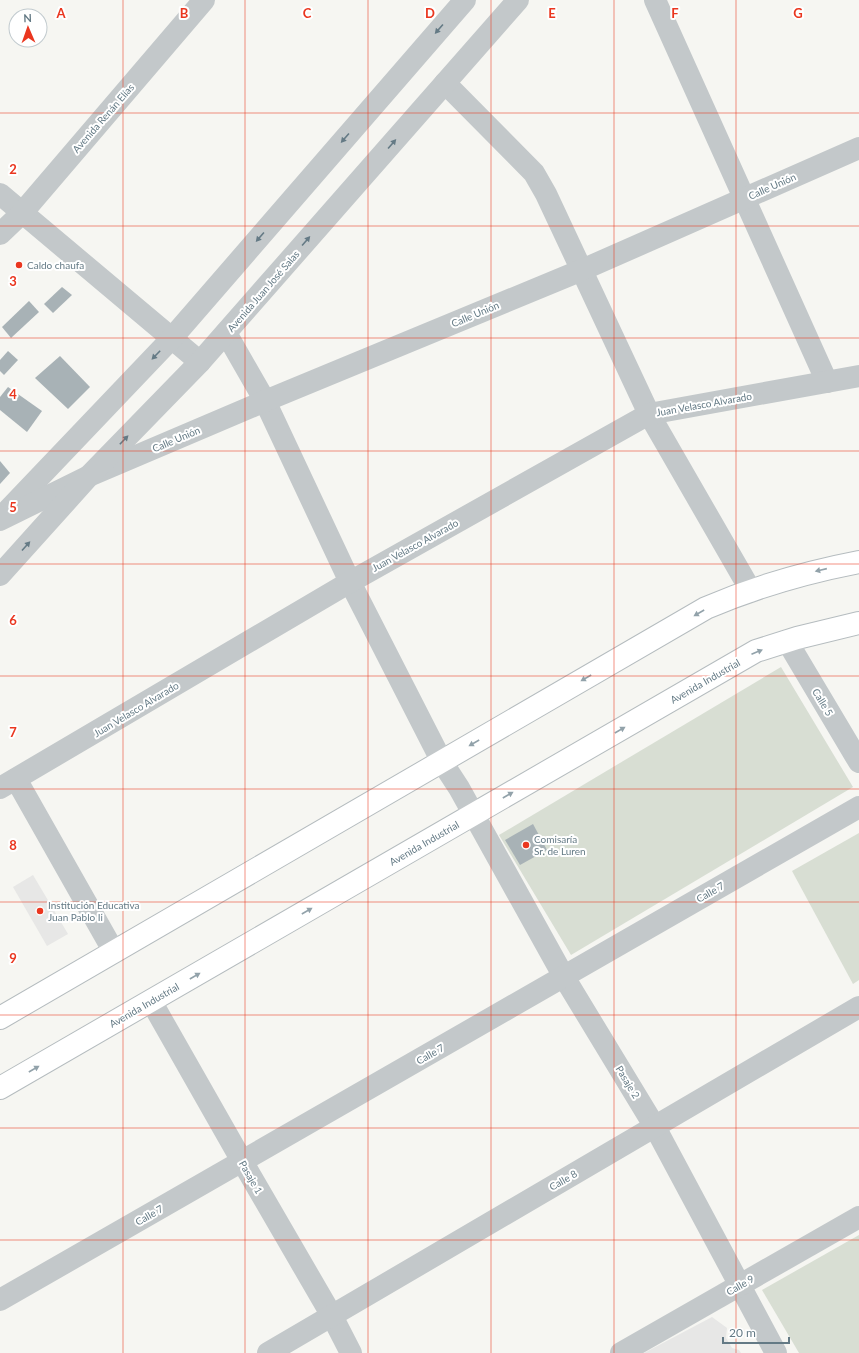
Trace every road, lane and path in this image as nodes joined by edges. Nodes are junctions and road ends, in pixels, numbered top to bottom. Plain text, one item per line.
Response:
1 (204, 0) edge
2 (465, 0) edge
3 (518, 0) edge
4 (655, 0) edge
5 (445, 83) junction
6 (859, 148) edge
7 (0, 194) edge
8 (745, 198) junction
9 (22, 213) junction
10 (0, 234) edge
11 (582, 270) junction
12 (226, 333) junction
13 (172, 338) junction
14 (200, 362) junction
15 (859, 376) edge
16 (827, 382) junction
17 (265, 401) junction
18 (649, 414) junction
19 (89, 476) junction
20 (0, 519) edge
21 (859, 562) edge
22 (0, 575) edge
23 (350, 582) junction
24 (751, 591) junction
25 (859, 623) edge
26 (787, 641) junction
27 (442, 762) junction
28 (859, 762) edge
29 (8, 784) edge
30 (859, 807) edge
31 (474, 814) junction
32 (114, 952) junction
33 (564, 976) junction
34 (151, 1001) junction
35 (859, 1007) edge
36 (0, 1018) edge
37 (0, 1088) edge
38 (655, 1127) junction
39 (242, 1162) junction
40 (859, 1217) edge
41 (740, 1285) junction
42 (0, 1300) edge
43 (332, 1316) junction
44 (268, 1353) edge
45 (351, 1353) edge
46 (621, 1353) edge
47 (776, 1353) edge

1 - 9 street, Avenida Renán Elías
2 -> 13 street
3 - 5 street, Avenida Juan José Salas
4 - 8 street
5 - 11 street
12 -> 5 street, Avenida Juan José Salas
6 - 8 street, Calle Unión
7 - 9 street
8 - 11 street, Calle Unión
8 - 16 street
9 - 10 street, Avenida Renán Elías
9 - 13 street
11 - 17 street, Calle Unión
11 - 18 street
12 - 14 street, Avenida Juan José Salas
12 - 17 street, Pasaje 2
13 - 14 street
13 -> 20 street
19 -> 14 street, Avenida Juan José Salas
15 - 16 street, Juan Velasco Alvarado
16 - 18 street, Juan Velasco Alvarado
17 - 19 street, Calle Unión
17 - 23 street, Pasaje 2
18 - 23 street, Juan Velasco Alvarado
18 - 24 street
19 - 20 street, Calle Unión
22 -> 19 street, Avenida Juan José Salas
21 -> 24 street
23 - 27 street, Pasaje 2
23 - 29 street, Juan Velasco Alvarado
24 -> 27 street
25 - 26 street, Avenida Industrial
26 - 28 street, Calle 5
31 -> 26 street, Avenida Industrial
27 - 31 street, Pasaje 2
27 - 32 street
29 - 32 street
30 - 33 street, Calle 7
31 - 33 street, Pasaje 2
34 -> 31 street, Avenida Industrial
32 - 36 street
33 - 38 street, Pasaje 2
33 - 39 street, Calle 7
37 -> 34 street, Avenida Industrial
34 - 39 street, Pasaje 1
35 - 38 street, Calle 8
38 - 41 street, Pasaje 2
38 - 43 street, Calle 8
39 - 42 street, Calle 7
39 - 43 street, Pasaje 1
40 - 41 street, Calle 9
41 - 46 street, Calle 9
41 - 47 street, Pasaje 2
43 - 44 street, Calle 8
43 - 45 street, Pasaje 1

